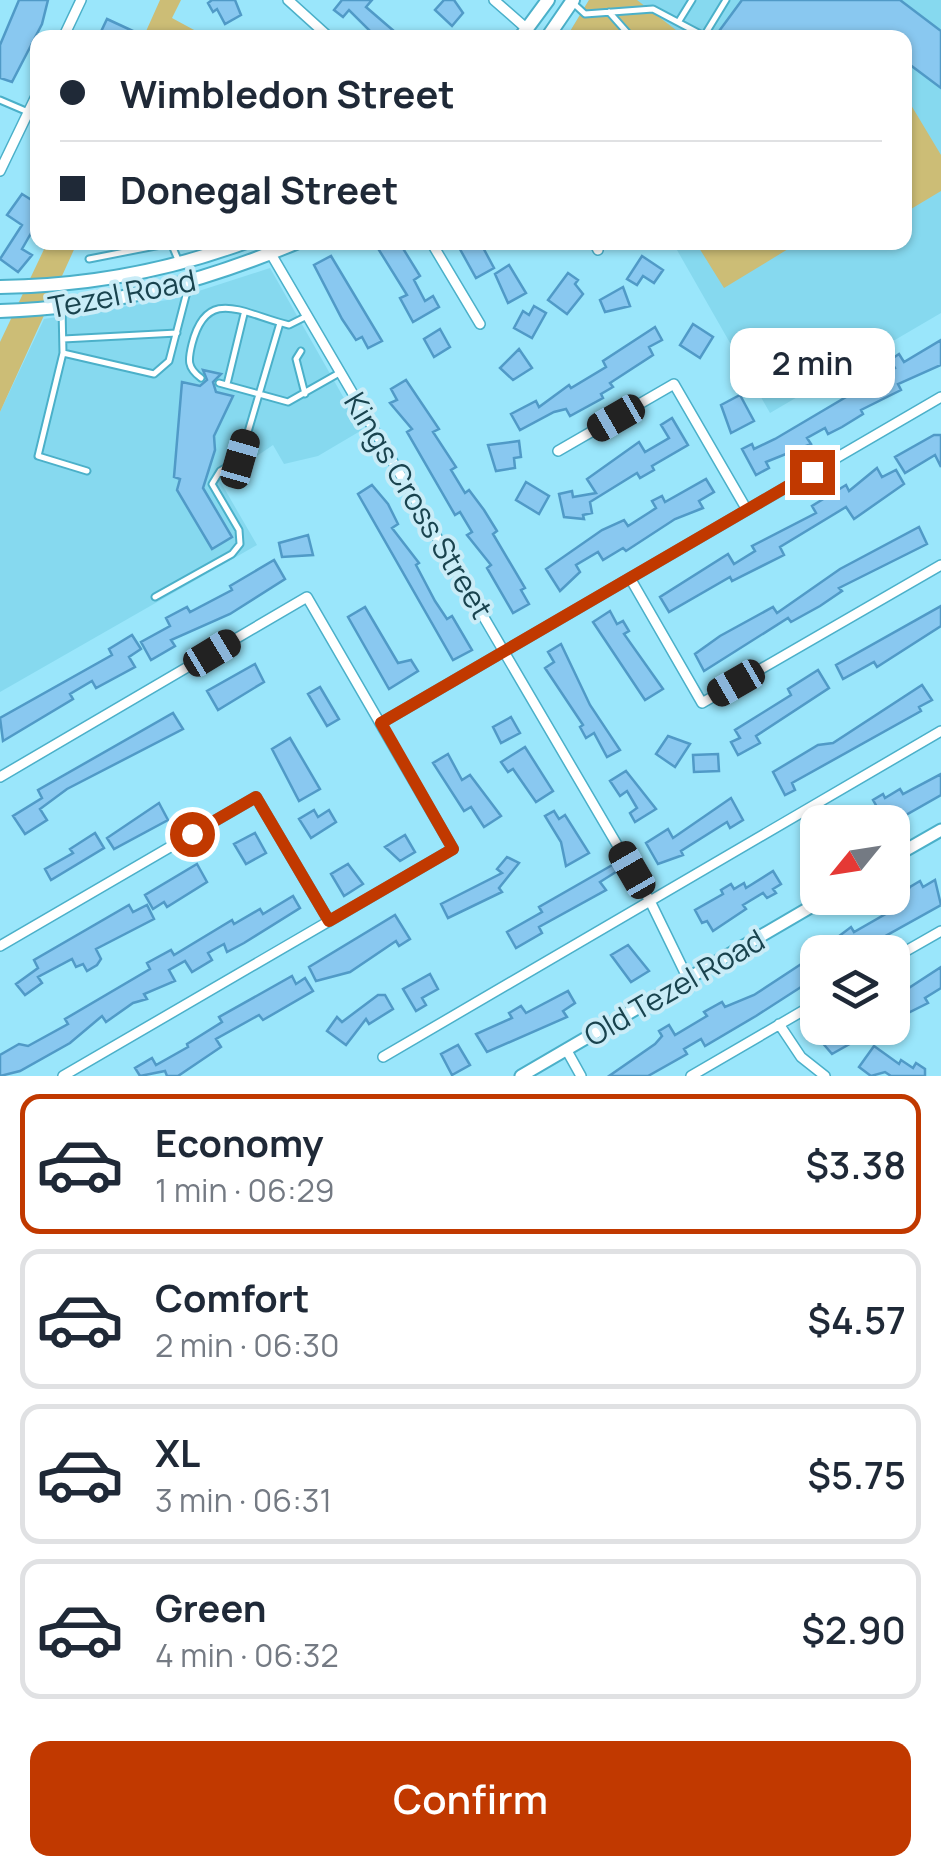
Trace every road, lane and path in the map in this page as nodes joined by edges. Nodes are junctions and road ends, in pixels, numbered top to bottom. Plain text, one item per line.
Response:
1 (81, 0) edge
2 (288, 0) edge
3 (494, 0) edge
4 (548, 0) edge
5 (658, 0) edge
6 (692, 0) edge
7 (726, 0) edge
8 (572, 1) edge
9 (653, 9) junction
10 (609, 12) junction
11 (679, 21) junction
12 (67, 30) edge
13 (321, 30) edge
14 (521, 30) edge
15 (526, 30) edge
16 (552, 30) edge
17 (625, 30) edge
18 (694, 30) edge
19 (708, 30) edge
20 (0, 100) edge
21 (30, 108) edge
22 (28, 112) junction
23 (0, 171) edge
24 (139, 250) edge
25 (174, 250) edge
26 (222, 250) edge
27 (263, 250) edge
28 (268, 250) edge
29 (436, 250) edge
30 (90, 259) dead end
31 (180, 264) junction
32 (189, 284) junction
33 (0, 288) edge
34 (62, 308) junction
35 (0, 311) edge
36 (244, 314) junction
37 (307, 316) junction
38 (280, 322) junction
39 (480, 324) dead end
40 (177, 333) junction
41 (62, 339) junction
42 (302, 351) dead end
43 (62, 352) junction
44 (341, 372) junction
45 (202, 378) dead end
46 (259, 394) junction
47 (306, 394) junction
48 (941, 397) edge
49 (558, 451) dead end
50 (87, 470) dead end
51 (746, 510) junction
52 (941, 565) edge
53 (630, 578) junction
54 (155, 597) dead end
55 (506, 652) junction
56 (381, 723) junction
57 (941, 731) edge
58 (0, 778) edge
59 (941, 830) edge
60 (910, 848) edge
61 (650, 902) junction
62 (800, 913) edge
63 (329, 921) junction
64 (941, 930) edge
65 (0, 946) edge
66 (910, 948) edge
67 (688, 979) junction
68 (800, 1012) edge
69 (779, 1024) junction
70 (566, 1050) junction
71 (382, 1057) dead end
72 (63, 1076) edge
73 (521, 1076) edge
74 (581, 1076) edge
75 (691, 1076) edge
76 (825, 1076) edge

1 - 12 street
2 - 13 street
3 - 14 street
4 - 15 main road
5 - 9 lane
6 - 11 lane
7 - 19 lane
8 - 10 lane
8 - 16 main road
9 - 10 lane
9 - 11 lane
10 - 17 lane
11 - 18 lane
20 - 22 lane
21 - 22 street
22 - 23 street
24 - 30 lane
25 - 31 lane
26 - 31 main road, Tezel Road
27 - 32 main road, Tezel Road
28 - 37 street, Kings Cross Street
29 - 39 street
31 - 33 main road, Tezel Road
32 - 34 main road, Tezel Road
32 - 40 lane
34 - 35 main road, Tezel Road
34 - 41 lane
36 - 38 lane
36 - 45 lane
36 - 46 lane
37 - 38 lane
37 - 44 street, Kings Cross Street
38 - 46 lane
40 - 41 lane
40 - 43 lane
41 - 43 lane
42 - 47 lane
43 - 50 lane
44 - 47 lane
44 - 55 street, Kings Cross Street
46 - 47 lane
46 - 54 lane
48 - 51 street
49 - 51 street
51 - 53 street
52 - 53 street
53 - 55 street
55 - 56 street
55 - 61 street, Kings Cross Street
56 - 58 street
56 - 63 street
57 - 61 street
59 - 60 street
61 - 67 street, Kings Cross Street
61 - 71 street
62 - 67 street, Old Tezel Road
63 - 65 street
63 - 72 street
64 - 66 street
67 - 70 street, Old Tezel Road
68 - 69 street
69 - 75 street
69 - 76 street
70 - 73 street, Old Tezel Road
70 - 74 street

